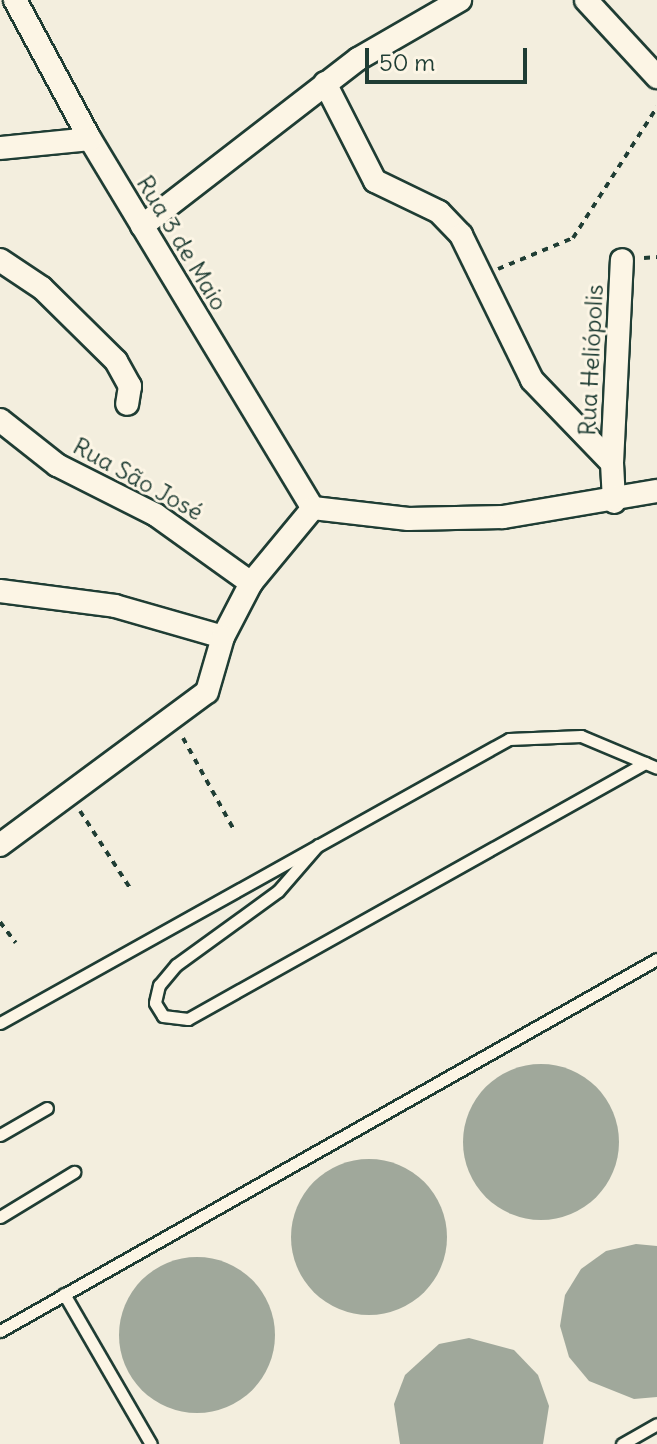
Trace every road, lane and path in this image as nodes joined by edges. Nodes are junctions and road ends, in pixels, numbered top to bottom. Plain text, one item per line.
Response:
1 (15, 0) edge
2 (460, 0) edge
3 (586, 0) edge
4 (657, 77) edge
5 (325, 83) junction
6 (657, 107) edge
7 (90, 139) junction
8 (0, 148) edge
9 (142, 226) junction
10 (0, 260) edge
11 (622, 260) dead end
12 (481, 276) junction
13 (127, 404) dead end
14 (0, 420) edge
15 (612, 463) junction
16 (657, 491) edge
17 (614, 502) junction
18 (313, 508) junction
19 (251, 583) junction
20 (0, 591) edge
21 (223, 637) junction
22 (174, 722) junction
23 (645, 763) junction
24 (657, 768) edge
25 (70, 796) junction
26 (234, 830) dead end
27 (0, 845) edge
28 (318, 845) junction
29 (130, 888) dead end
30 (0, 922) edge
31 (16, 943) dead end
32 (657, 959) edge
33 (0, 1023) edge
34 (47, 1108) dead end
35 (0, 1135) edge
36 (74, 1172) dead end
37 (0, 1217) edge
38 (64, 1294) junction
39 (0, 1331) edge
40 (657, 1424) edge
41 (151, 1444) edge
42 (622, 1444) edge

1 - 7 street, Rua 3 de Maio
2 - 5 street
3 - 4 street
5 - 9 street
5 - 12 street
6 - 12 path
7 - 8 street
7 - 9 street, Rua 3 de Maio
9 - 18 street, Rua 3 de Maio
10 - 13 street
11 - 15 street, Rua Heliópolis
12 - 15 street
14 - 19 street, Rua São José
15 - 17 street, Rua Heliópolis
16 - 17 street
17 - 18 street
18 - 19 street
19 - 21 street
20 - 21 street
21 - 22 street
22 - 25 street
22 - 26 path
23 - 24 lane
23 - 28 lane
23 - 28 lane
25 - 27 street
25 - 29 path
28 - 33 lane
30 - 31 path
32 - 38 lane
34 - 35 lane
36 - 37 lane
38 - 39 lane
38 - 41 lane
40 - 42 lane

